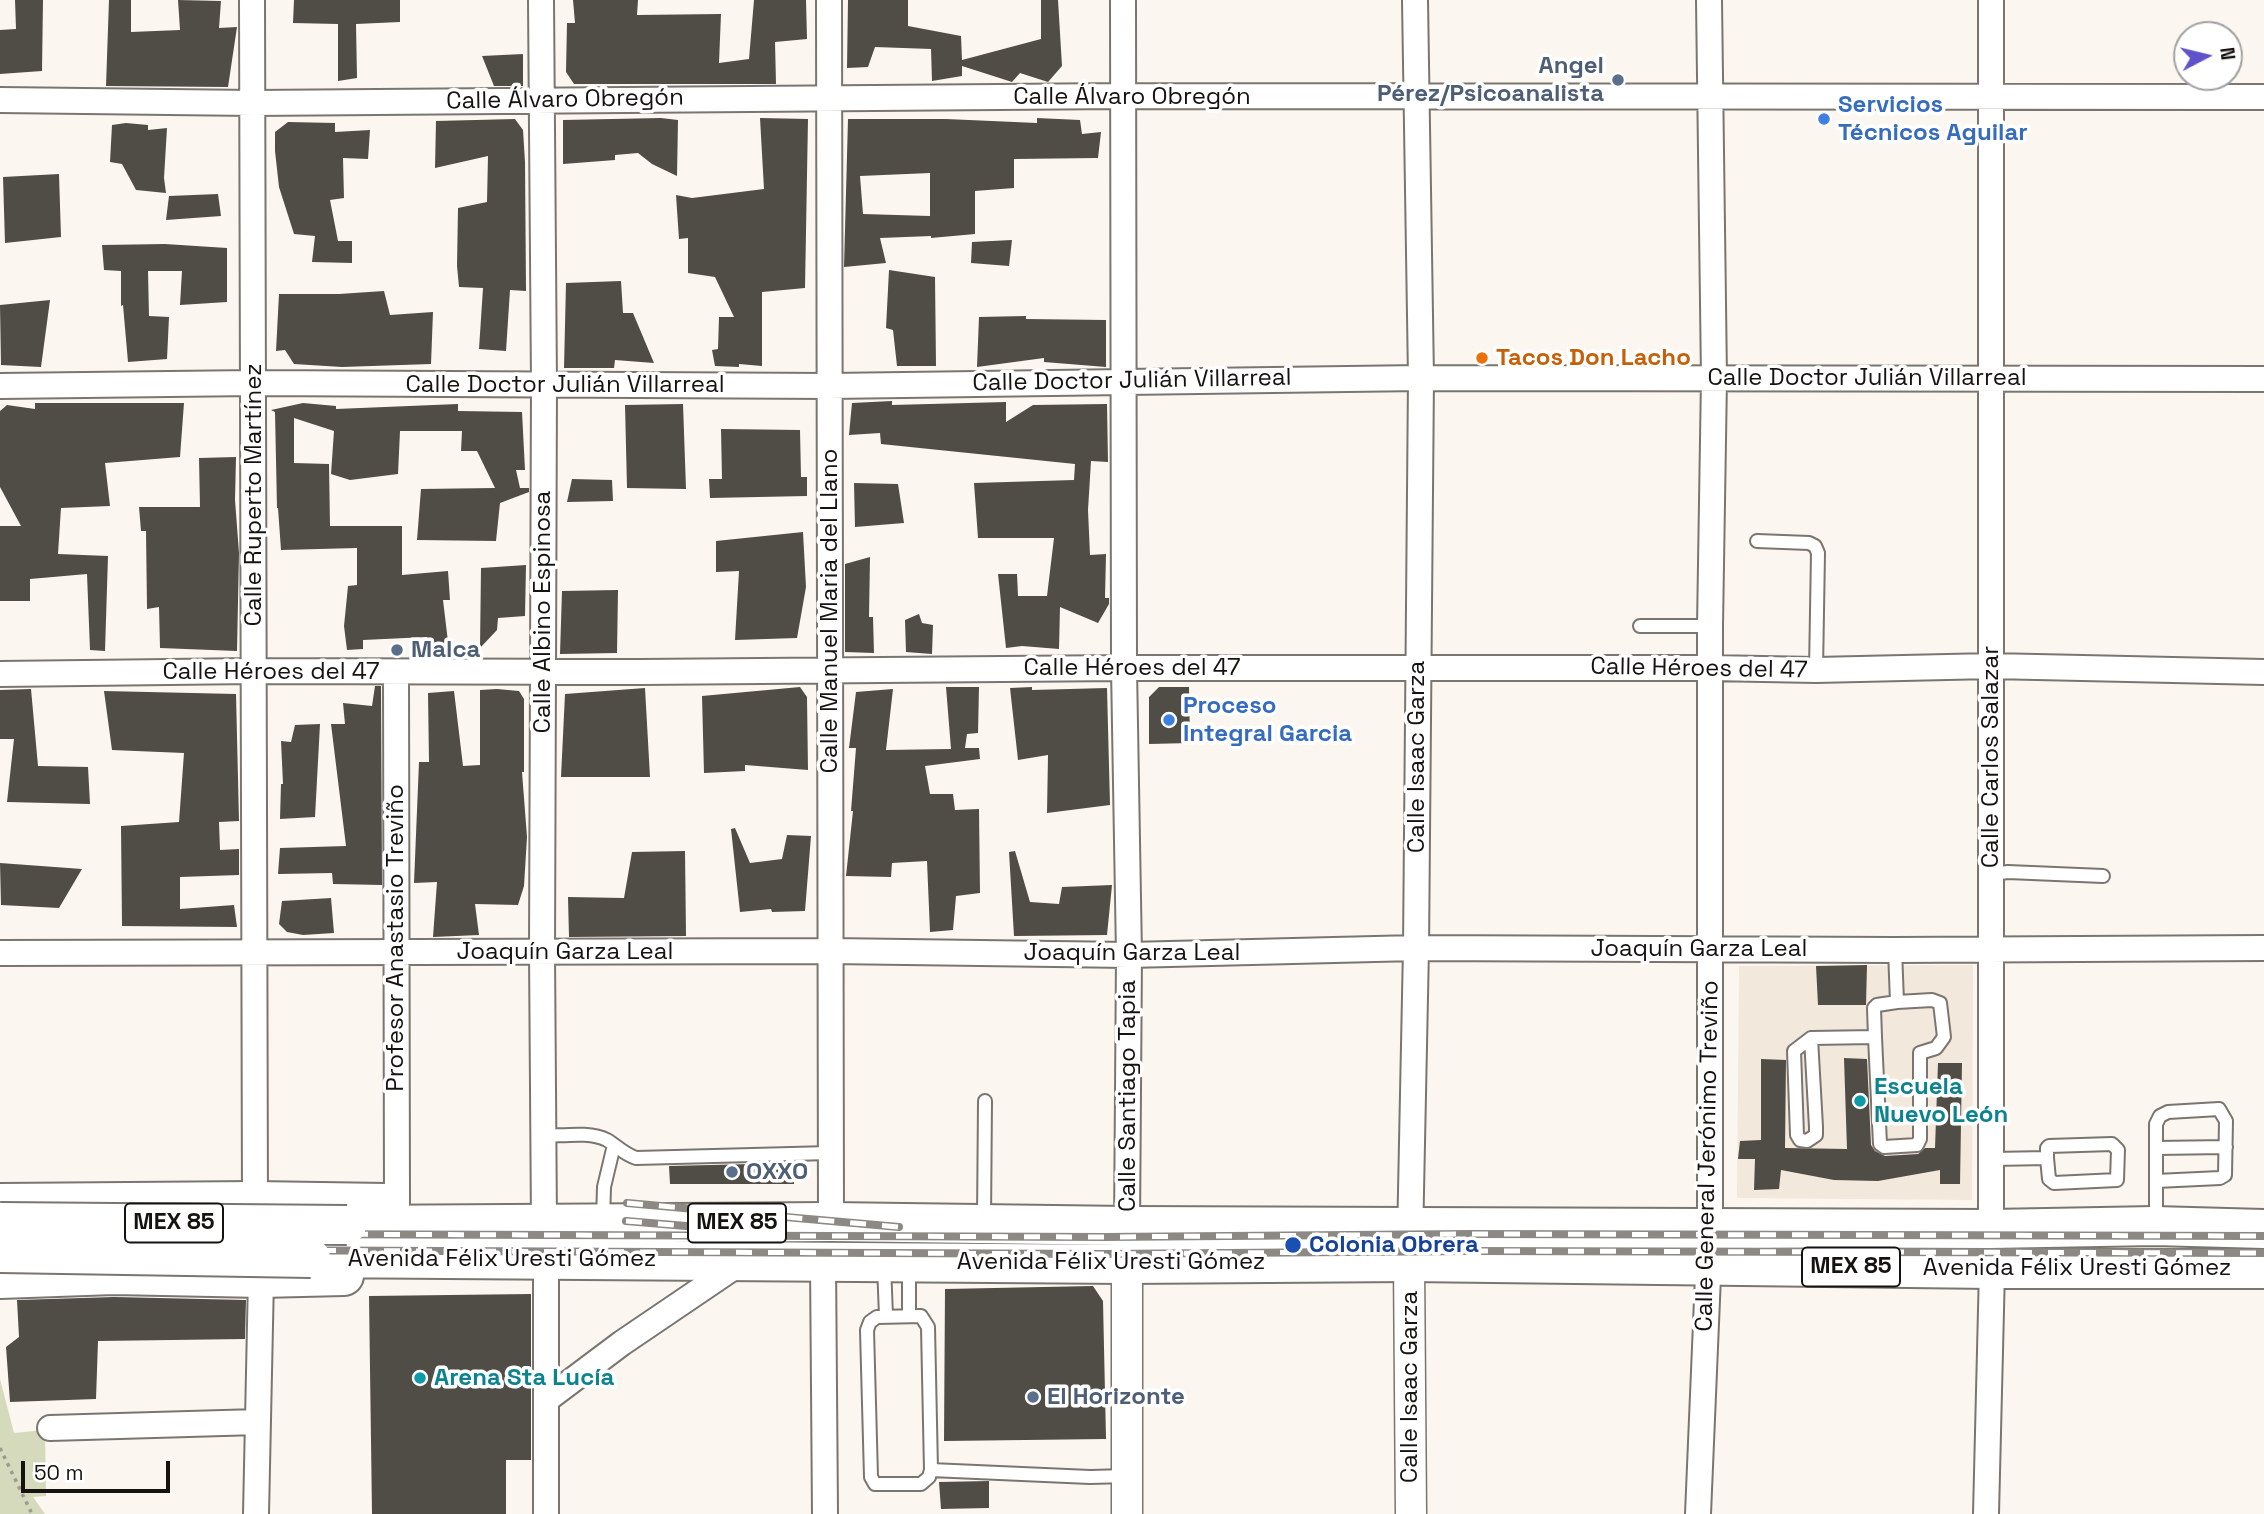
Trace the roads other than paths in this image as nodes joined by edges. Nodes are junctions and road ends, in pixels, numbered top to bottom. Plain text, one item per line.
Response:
1 (252, 0) edge
2 (541, 0) edge
3 (829, 0) edge
4 (1123, 0) edge
5 (1415, 0) edge
6 (1709, 0) edge
7 (1992, 0) edge
8 (1122, 96) junction
9 (1709, 96) junction
10 (1991, 96) junction
11 (1415, 97) junction
12 (2264, 97) edge
13 (830, 98) junction
14 (0, 100) edge
15 (540, 100) junction
16 (253, 103) junction
17 (1421, 378) junction
18 (1714, 378) junction
19 (1991, 378) junction
20 (2264, 379) edge
21 (1123, 380) junction
22 (254, 383) junction
23 (544, 384) junction
24 (0, 386) edge
25 (830, 386) junction
26 (1757, 541) dead end
27 (1640, 626) dead end
28 (1710, 626) junction
29 (1991, 666) junction
30 (1417, 667) junction
31 (1124, 668) junction
32 (1710, 668) junction
33 (1816, 670) junction
34 (253, 671) junction
35 (830, 671) junction
36 (543, 672) junction
37 (2264, 672) edge
38 (396, 673) junction
39 (0, 674) edge
40 (1992, 874) junction
41 (2104, 876) dead end
42 (1416, 948) junction
43 (2264, 948) edge
44 (1710, 949) junction
45 (1895, 950) junction
46 (1992, 950) junction
47 (831, 951) junction
48 (254, 952) junction
49 (542, 952) junction
50 (0, 953) edge
51 (397, 953) junction
52 (1129, 955) junction
53 (1897, 1002) junction
54 (1875, 1037) junction
55 (1811, 1038) junction
56 (985, 1101) dead end
57 (543, 1136) junction
58 (614, 1145) junction
59 (2226, 1147) junction
60 (2156, 1148) junction
61 (830, 1153) junction
62 (2048, 1158) junction
63 (1993, 1159) junction
64 (2156, 1181) junction
65 (255, 1201) junction
66 (119, 1202) junction
67 (0, 1203) edge
68 (397, 1204) junction
69 (0, 1222) edge
70 (831, 1222) junction
71 (603, 1224) junction
72 (984, 1224) junction
73 (1127, 1226) junction
74 (2155, 1226) junction
75 (1710, 1228) junction
76 (1991, 1229) junction
77 (2264, 1229) edge
78 (460, 1242) junction
79 (545, 1242) junction
80 (1410, 1244) junction
81 (0, 1254) edge
82 (743, 1261) junction
83 (896, 1261) junction
84 (823, 1262) junction
85 (1127, 1264) junction
86 (1709, 1265) junction
87 (1992, 1269) junction
88 (2264, 1269) edge
89 (114, 1275) junction
90 (261, 1278) junction
91 (0, 1279) edge
92 (886, 1316) junction
93 (909, 1316) junction
94 (546, 1400) junction
95 (258, 1422) junction
96 (50, 1428) dead end
97 (932, 1470) junction
98 (1128, 1476) junction
99 (256, 1514) edge
100 (546, 1514) edge
101 (825, 1514) edge
102 (1127, 1514) edge
103 (1411, 1514) edge
104 (1698, 1514) edge
105 (1986, 1514) edge

1 - 16 street, Calle Ruperto Martínez
2 - 15 street, Calle Albino Espinosa
3 - 13 street, Calle Manuel Maria del Llano
4 - 8 street, Calle Santiago Tapia
5 - 11 street, Calle Isaac Garza
6 - 9 street, Calle General Jerónimo Treviño
7 - 10 street, Calle Carlos Salazar
8 - 11 street, Calle Álvaro Obregón
8 - 13 street, Calle Álvaro Obregón
8 - 21 street, Calle Santiago Tapia
9 - 10 street, Calle Álvaro Obregón
9 - 11 street, Calle Álvaro Obregón
9 - 18 street, Calle General Jerónimo Treviño
10 - 12 street, Calle Álvaro Obregón
10 - 19 street, Calle Carlos Salazar
11 - 17 street, Calle Isaac Garza
13 - 15 street, Calle Álvaro Obregón
13 - 25 street, Calle Manuel Maria del Llano
14 - 16 street, Calle Álvaro Obregón
15 - 16 street, Calle Álvaro Obregón
15 - 23 street, Calle Albino Espinosa
16 - 22 street, Calle Ruperto Martínez
17 - 18 street, Calle Doctor Julián Villarreal
17 - 21 street, Calle Doctor Julián Villarreal
17 - 30 street, Calle Isaac Garza
18 - 19 street, Calle Doctor Julián Villarreal
18 - 28 street, Calle General Jerónimo Treviño
19 - 20 street, Calle Doctor Julián Villarreal
19 - 29 street, Calle Carlos Salazar
21 - 25 street, Calle Doctor Julián Villarreal
21 - 31 street, Calle Santiago Tapia
22 - 23 street, Calle Doctor Julián Villarreal
22 - 24 street, Calle Doctor Julián Villarreal
22 - 34 street, Calle Ruperto Martínez
23 - 25 street, Calle Doctor Julián Villarreal
23 - 36 street, Calle Albino Espinosa
25 - 35 street, Calle Manuel Maria del Llano
26 - 33 lane
27 - 28 lane
28 - 32 street, Calle General Jerónimo Treviño
29 - 33 street, Calle Héroes del 47
29 - 37 street, Calle Héroes del 47
29 - 40 street, Calle Carlos Salazar
30 - 31 street, Calle Héroes del 47
30 - 32 street, Calle Héroes del 47
30 - 42 street, Calle Isaac Garza
31 - 35 street, Calle Héroes del 47
31 - 52 street, Calle Santiago Tapia
32 - 33 street, Calle Héroes del 47
32 - 44 street, Calle General Jerónimo Treviño
34 - 38 street, Calle Héroes del 47
34 - 39 street, Calle Héroes del 47
34 - 48 street, Calle Ruperto Martínez
35 - 36 street, Calle Héroes del 47
35 - 47 street, Calle Manuel Maria del Llano
36 - 38 street, Calle Héroes del 47
36 - 49 street, Calle Albino Espinosa
38 - 51 street, Profesor Anastasio Treviño
40 - 41 lane
40 - 46 street, Calle Carlos Salazar
42 - 44 street, Joaquín Garza Leal
42 - 52 street, Joaquín Garza Leal
42 - 80 street, Calle Isaac Garza
43 - 46 street, Joaquín Garza Leal
44 - 45 street, Joaquín Garza Leal
44 - 75 street, Calle General Jerónimo Treviño
45 - 46 street, Joaquín Garza Leal
45 - 53 lane
46 - 63 street, Calle Carlos Salazar
47 - 49 street, Joaquín Garza Leal
47 - 52 street, Joaquín Garza Leal
47 - 61 street, Calle Manuel Maria del Llano
48 - 50 street, Joaquín Garza Leal
48 - 51 street, Joaquín Garza Leal
48 - 65 street, Calle Ruperto Martínez
49 - 51 street, Joaquín Garza Leal
49 - 57 street, Calle Albino Espinosa
51 - 68 street, Profesor Anastasio Treviño
52 - 73 street, Calle Santiago Tapia
53 - 54 lane
53 - 54 lane
54 - 55 lane
55 - 55 lane
56 - 72 lane
57 - 58 lane
57 - 79 street, Calle Albino Espinosa
58 - 61 lane
58 - 71 lane
59 - 60 lane
59 - 60 lane
59 - 64 lane
60 - 64 lane
61 - 70 street, Calle Manuel Maria del Llano
62 - 62 lane
62 - 63 lane
63 - 76 street, Calle Carlos Salazar
64 - 74 lane
65 - 66 main road
65 - 68 main road
66 - 67 main road
66 - 89 main road
68 - 78 main road
69 - 78 main road, Avenida Félix Uresti Gómez / MEX 85, bridge
70 - 71 main road, Avenida Félix Uresti Gómez / MEX 85
70 - 72 main road, Avenida Félix Uresti Gómez / MEX 85
71 - 79 main road, Avenida Félix Uresti Gómez / MEX 85
72 - 73 main road, Avenida Félix Uresti Gómez / MEX 85
73 - 80 main road, Avenida Félix Uresti Gómez / MEX 85
73 - 85 street
74 - 76 main road, Avenida Félix Uresti Gómez / MEX 85
74 - 77 main road, Avenida Félix Uresti Gómez / MEX 85
75 - 76 main road, Avenida Félix Uresti Gómez / MEX 85
75 - 80 main road, Avenida Félix Uresti Gómez / MEX 85
75 - 86 street, Calle General Jerónimo Treviño
76 - 87 street, Calle Carlos Salazar
78 - 79 main road, Avenida Félix Uresti Gómez / MEX 85
78 - 81 main road, Avenida Félix Uresti Gómez / MEX 85, bridge
78 - 90 main road
79 - 82 main road, Avenida Félix Uresti Gómez / MEX 85
79 - 94 street, Calle Albino Espinosa
80 - 85 main road, Avenida Félix Uresti Gómez / MEX 85
80 - 86 main road, Avenida Félix Uresti Gómez / MEX 85
80 - 103 street, Calle Isaac Garza
82 - 84 main road, Avenida Félix Uresti Gómez / MEX 85
82 - 94 street
83 - 84 main road, Avenida Félix Uresti Gómez / MEX 85
83 - 85 main road, Avenida Félix Uresti Gómez / MEX 85
83 - 92 lane
83 - 93 lane
84 - 101 street
85 - 98 street
86 - 87 main road, Avenida Félix Uresti Gómez / MEX 85
86 - 104 street, Calle General Jerónimo Treviño
87 - 88 main road, Avenida Félix Uresti Gómez / MEX 85
87 - 105 street, Calle Carlos Salazar
89 - 90 main road
89 - 91 main road
90 - 95 street
92 - 93 lane
92 - 97 lane
93 - 97 lane
94 - 100 street, Calle Albino Espinosa
95 - 96 street
95 - 99 street
97 - 98 lane
98 - 102 street

